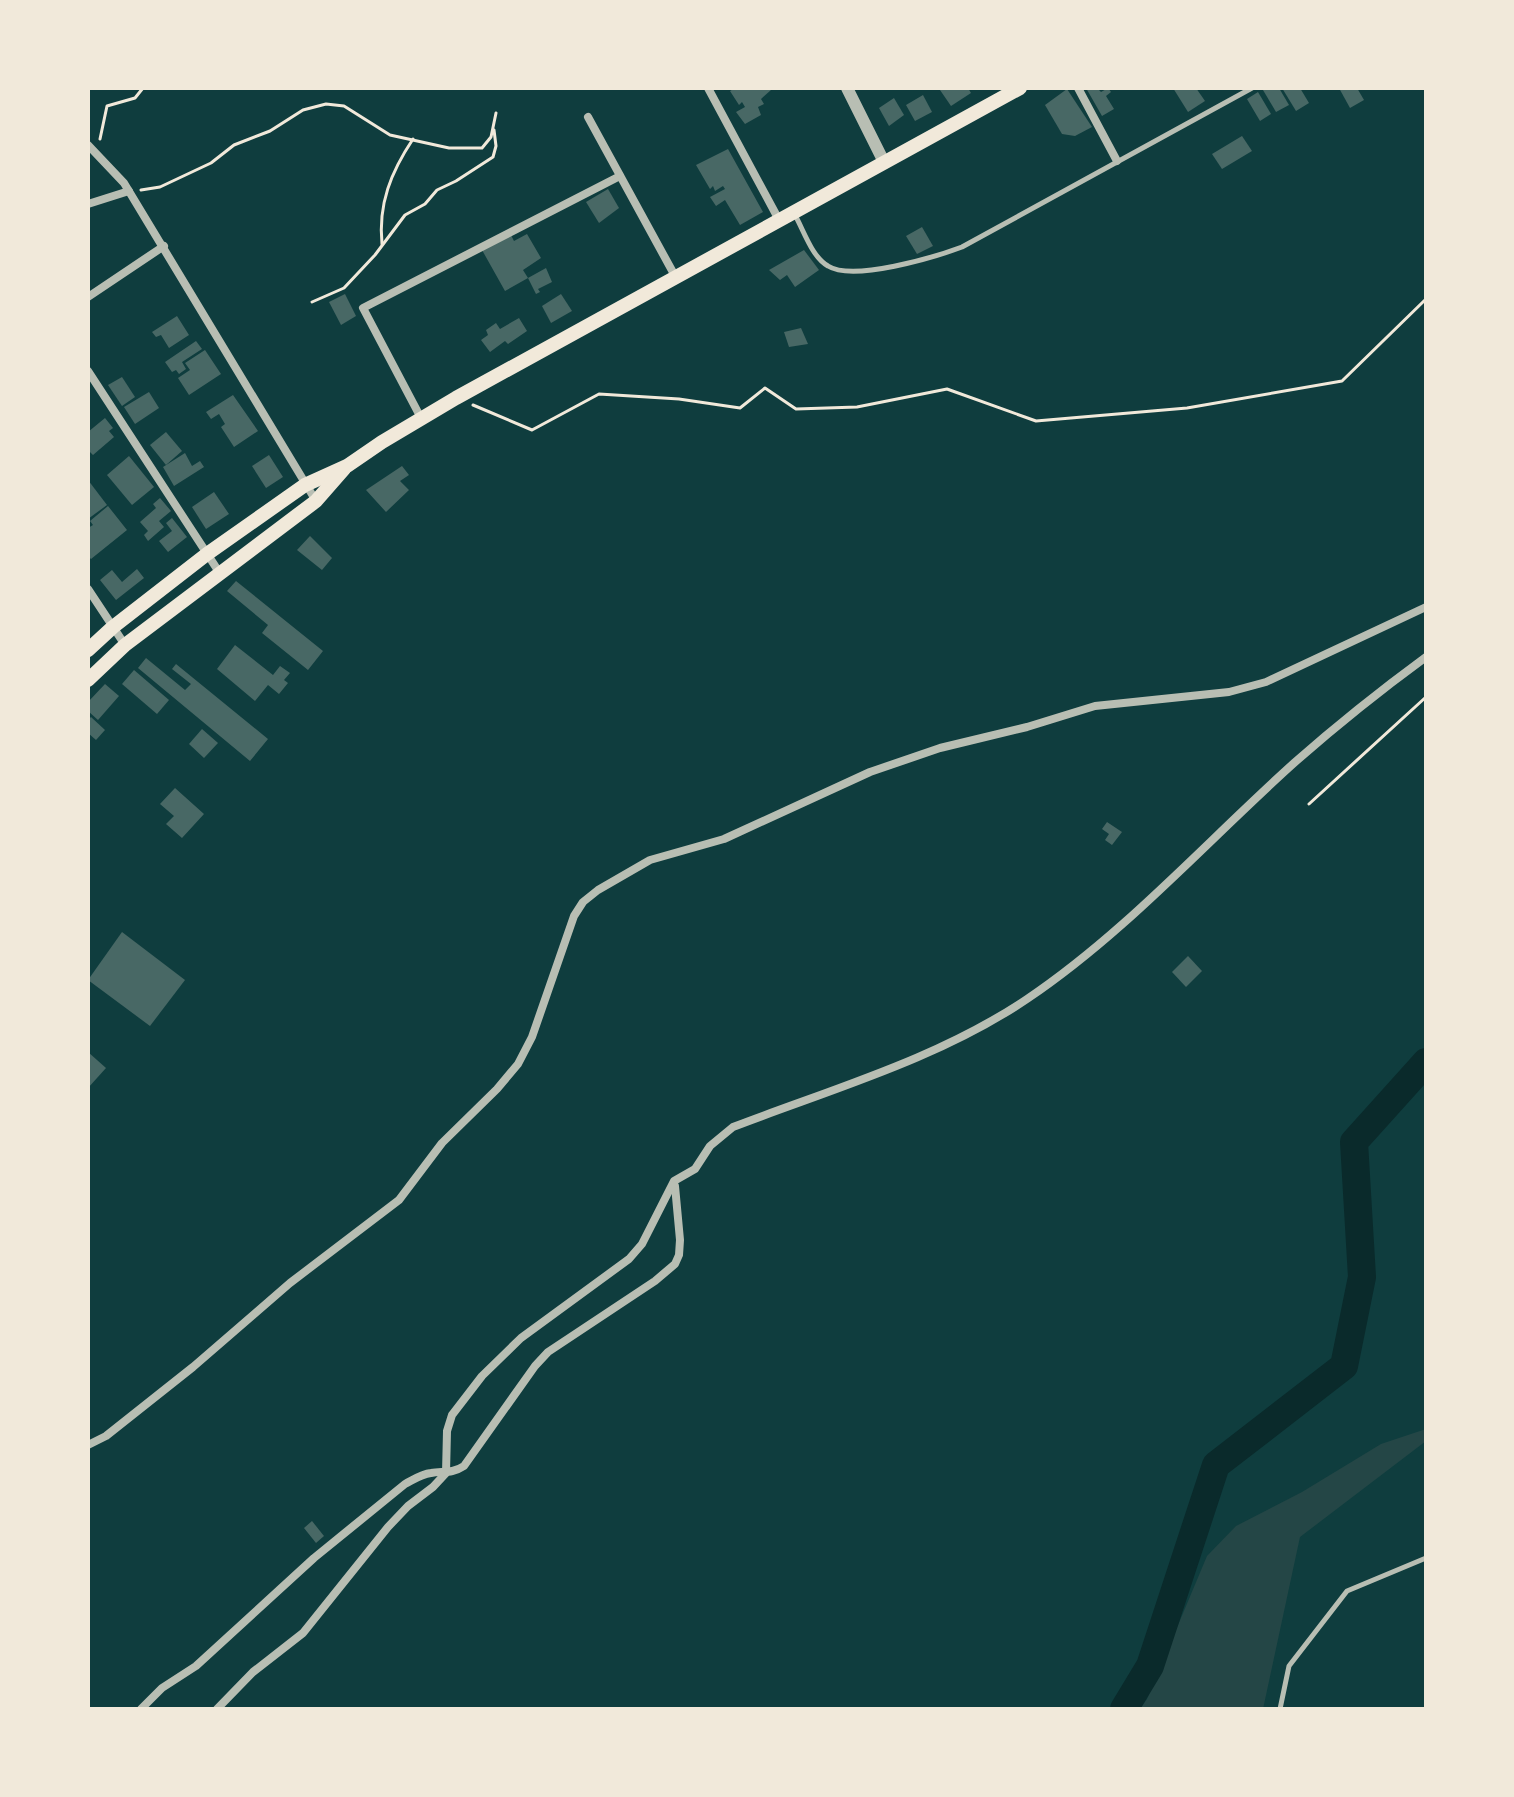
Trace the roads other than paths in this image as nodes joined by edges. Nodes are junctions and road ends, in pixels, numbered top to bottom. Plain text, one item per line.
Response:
1 (708, 88) edge
2 (847, 88) edge
3 (1020, 88) edge
4 (1078, 88) edge
5 (1252, 88) edge
6 (588, 117) dead end
7 (92, 147) edge
8 (1117, 161) junction
9 (884, 162) junction
10 (620, 176) junction
11 (129, 191) junction
12 (88, 204) edge
13 (793, 212) junction
14 (779, 220) junction
15 (164, 246) junction
16 (675, 276) junction
17 (88, 297) edge
18 (88, 371) edge
19 (421, 418) junction
20 (347, 466) junction
21 (305, 485) junction
22 (316, 501) junction
23 (207, 554) junction
24 (219, 572) junction
25 (88, 589) edge
26 (1426, 607) edge
27 (113, 627) junction
28 (125, 645) junction
29 (88, 650) edge
30 (1426, 657) edge
31 (88, 680) edge
32 (674, 1181) junction
33 (88, 1445) edge
34 (446, 1473) junction
35 (1426, 1558) edge
36 (141, 1709) edge
37 (217, 1709) edge
38 (1280, 1709) edge

1 - 14 street
2 - 9 street
3 - 9 main road
4 - 8 street
5 - 8 lane
6 - 10 street
7 - 11 street
8 - 13 lane
9 - 13 main road
10 - 16 street
10 - 19 street
11 - 12 street
11 - 15 street
13 - 14 main road
14 - 16 main road
15 - 17 street
15 - 21 street
16 - 19 main road
18 - 23 street
19 - 20 main road
20 - 21 main road
20 - 22 main road
21 - 22 street
21 - 23 main road
22 - 24 main road
23 - 24 street
23 - 27 main road
24 - 28 main road
25 - 27 street
26 - 33 street
27 - 28 street
27 - 29 main road
28 - 31 main road
30 - 32 street
32 - 34 street
32 - 34 street
34 - 36 street
34 - 37 street
35 - 38 lane

